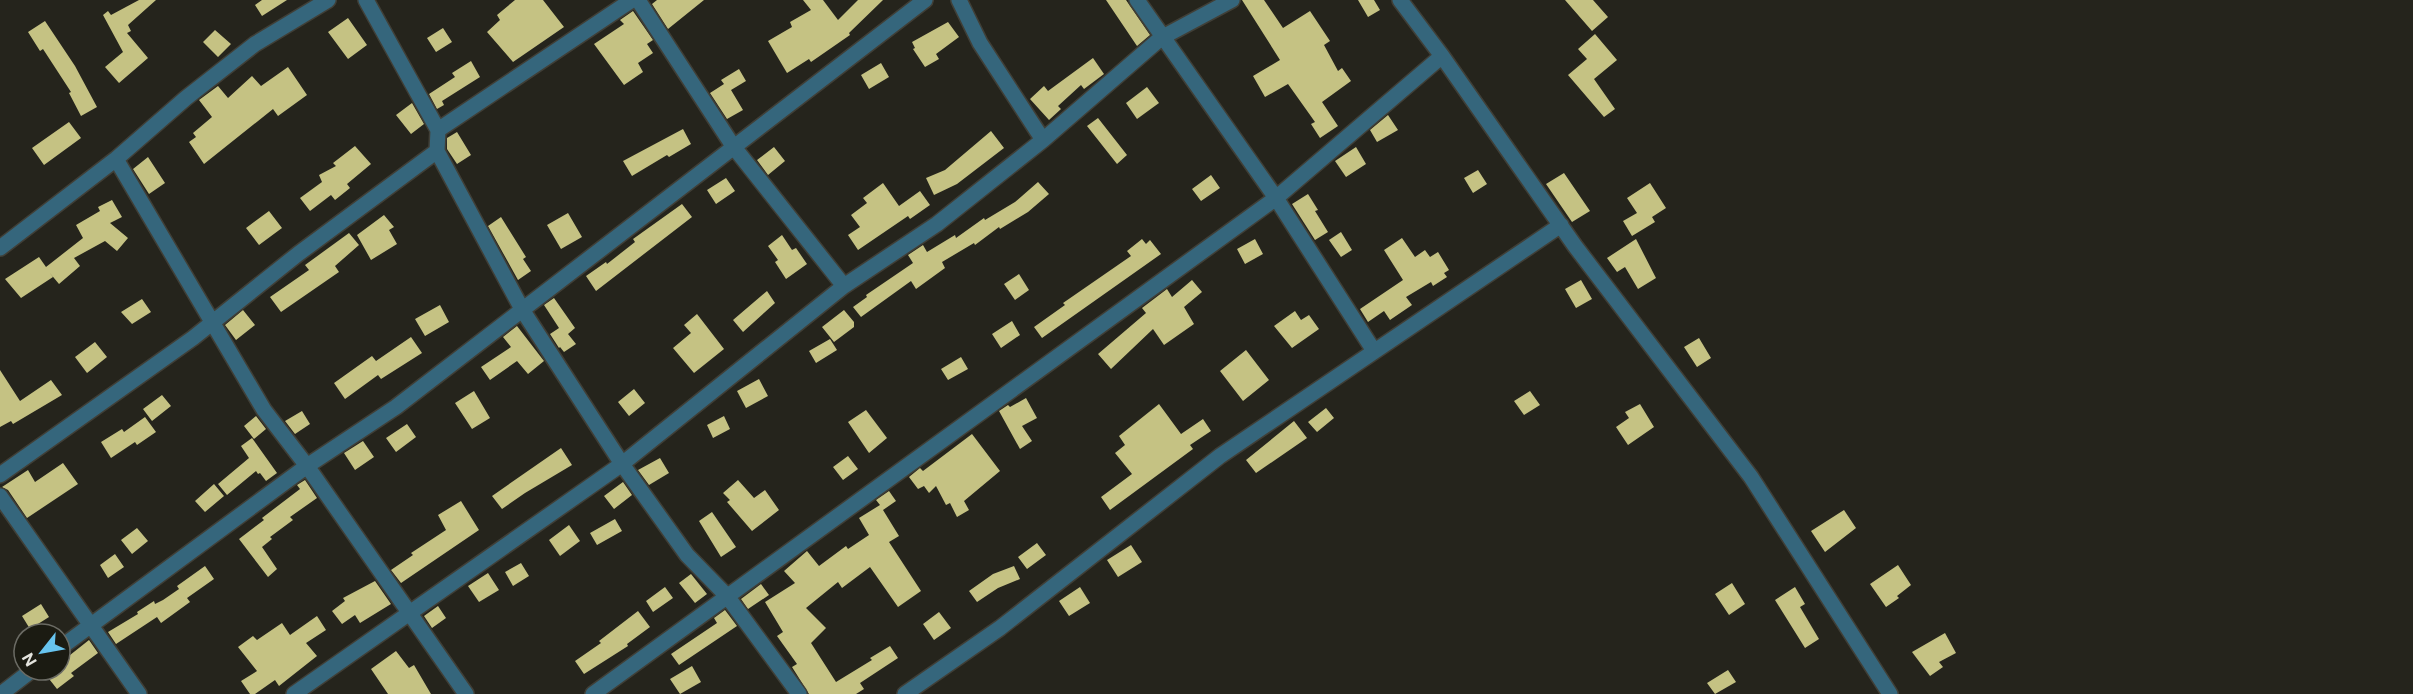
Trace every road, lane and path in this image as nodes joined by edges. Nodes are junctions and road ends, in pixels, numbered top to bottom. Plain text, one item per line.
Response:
1 (328, 0) edge
2 (366, 0) edge
3 (632, 0) edge
4 (638, 0) edge
5 (926, 0) edge
6 (959, 0) edge
7 (1137, 0) edge
8 (1232, 0) edge
9 (1400, 0) edge
10 (1161, 38) junction
11 (1442, 56) junction
12 (438, 130) junction
13 (1043, 140) junction
14 (733, 146) junction
15 (437, 151) junction
16 (116, 159) junction
17 (1276, 198) junction
18 (1561, 225) junction
19 (0, 248) edge
20 (844, 286) junction
21 (523, 311) junction
22 (211, 323) junction
23 (1374, 351) junction
24 (622, 464) junction
25 (308, 466) junction
26 (1, 472) edge
27 (0, 496) edge
28 (727, 596) junction
29 (410, 612) junction
30 (92, 623) junction
31 (72, 639) edge
32 (16, 682) edge
33 (1, 694) edge
34 (140, 694) edge
35 (294, 694) edge
36 (466, 694) edge
37 (593, 694) edge
38 (799, 694) edge
39 (905, 694) edge
40 (1890, 694) edge

1 - 16 street
2 - 12 street
3 - 12 street
4 - 14 street
5 - 14 street
6 - 13 street
7 - 10 street
8 - 10 street
9 - 11 street
10 - 13 street
10 - 17 street
11 - 17 street
11 - 18 street
12 - 15 street
13 - 20 street
14 - 20 street
14 - 21 street
15 - 21 street
15 - 22 street
16 - 19 street
16 - 22 street
17 - 23 street
17 - 28 street
18 - 23 street
18 - 40 street
20 - 24 street
21 - 24 street
21 - 25 street
22 - 25 street
22 - 26 street
23 - 39 street
24 - 28 street
24 - 29 street
25 - 29 street
25 - 30 street
27 - 30 street
28 - 37 street
28 - 38 street
29 - 35 street
29 - 36 street
30 - 31 street
30 - 34 street
32 - 33 street

